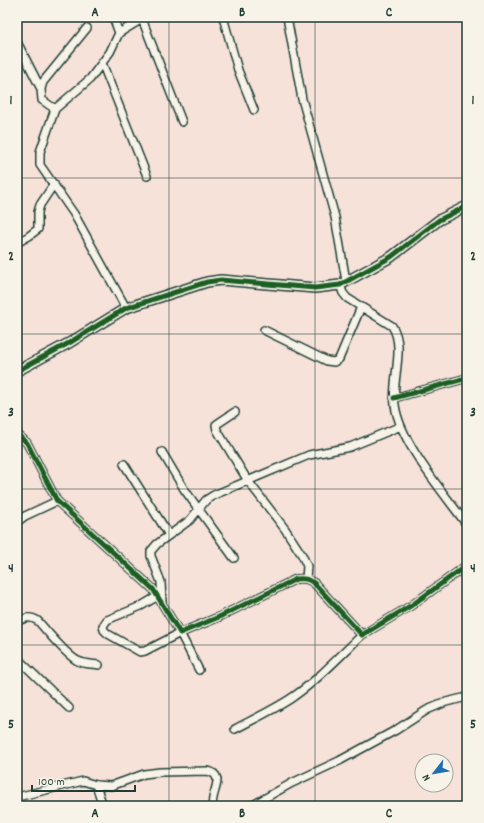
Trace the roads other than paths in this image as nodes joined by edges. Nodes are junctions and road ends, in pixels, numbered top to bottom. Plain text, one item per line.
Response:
1 (113, 17) edge
2 (223, 17) edge
3 (287, 17) edge
4 (145, 18) edge
5 (87, 28) dead end
6 (119, 33) junction
7 (17, 42) edge
8 (102, 63) junction
9 (40, 89) junction
10 (55, 109) junction
11 (254, 110) dead end
12 (182, 122) dead end
13 (147, 176) dead end
14 (54, 184) junction
15 (467, 206) edge
16 (17, 243) edge
17 (343, 283) junction
18 (361, 307) junction
19 (126, 308) junction
20 (264, 330) dead end
21 (17, 371) edge
22 (467, 378) edge
23 (394, 398) junction
24 (235, 412) dead end
25 (401, 426) junction
26 (17, 434) edge
27 (162, 452) dead end
28 (124, 464) dead end
29 (248, 481) junction
30 (57, 500) junction
31 (199, 510) junction
32 (17, 522) edge
33 (467, 525) edge
34 (169, 535) junction
35 (234, 558) dead end
36 (467, 567) edge
37 (306, 579) junction
38 (160, 599) junction
39 (17, 622) edge
40 (180, 633) junction
41 (362, 635) junction
42 (17, 658) edge
43 (99, 665) dead end
44 (199, 670) dead end
45 (467, 697) edge
46 (69, 708) dead end
47 (236, 728) dead end
48 (96, 785) junction
49 (17, 797) edge
50 (103, 806) edge
51 (213, 806) edge
52 (251, 806) edge

1 - 6 street
2 - 11 street
3 - 17 street
4 - 6 street
4 - 12 street
5 - 9 street
6 - 8 street
7 - 9 street
8 - 10 street
8 - 13 street
9 - 10 street
10 - 14 street
14 - 16 street
14 - 19 street
15 - 17 street
17 - 18 street
17 - 19 street
18 - 20 street
18 - 23 street
19 - 21 street
22 - 23 street
23 - 25 street
24 - 29 street
25 - 29 street
25 - 33 street
26 - 30 street
27 - 31 street
28 - 34 street
29 - 31 street
29 - 37 street
30 - 32 street
30 - 38 street
31 - 34 street
31 - 35 street
34 - 38 street
36 - 41 street
37 - 40 street
37 - 41 street
38 - 40 street
38 - 40 street
39 - 43 street
40 - 44 street
41 - 47 street
42 - 46 street
45 - 52 street
48 - 49 street
48 - 50 street
48 - 51 street

